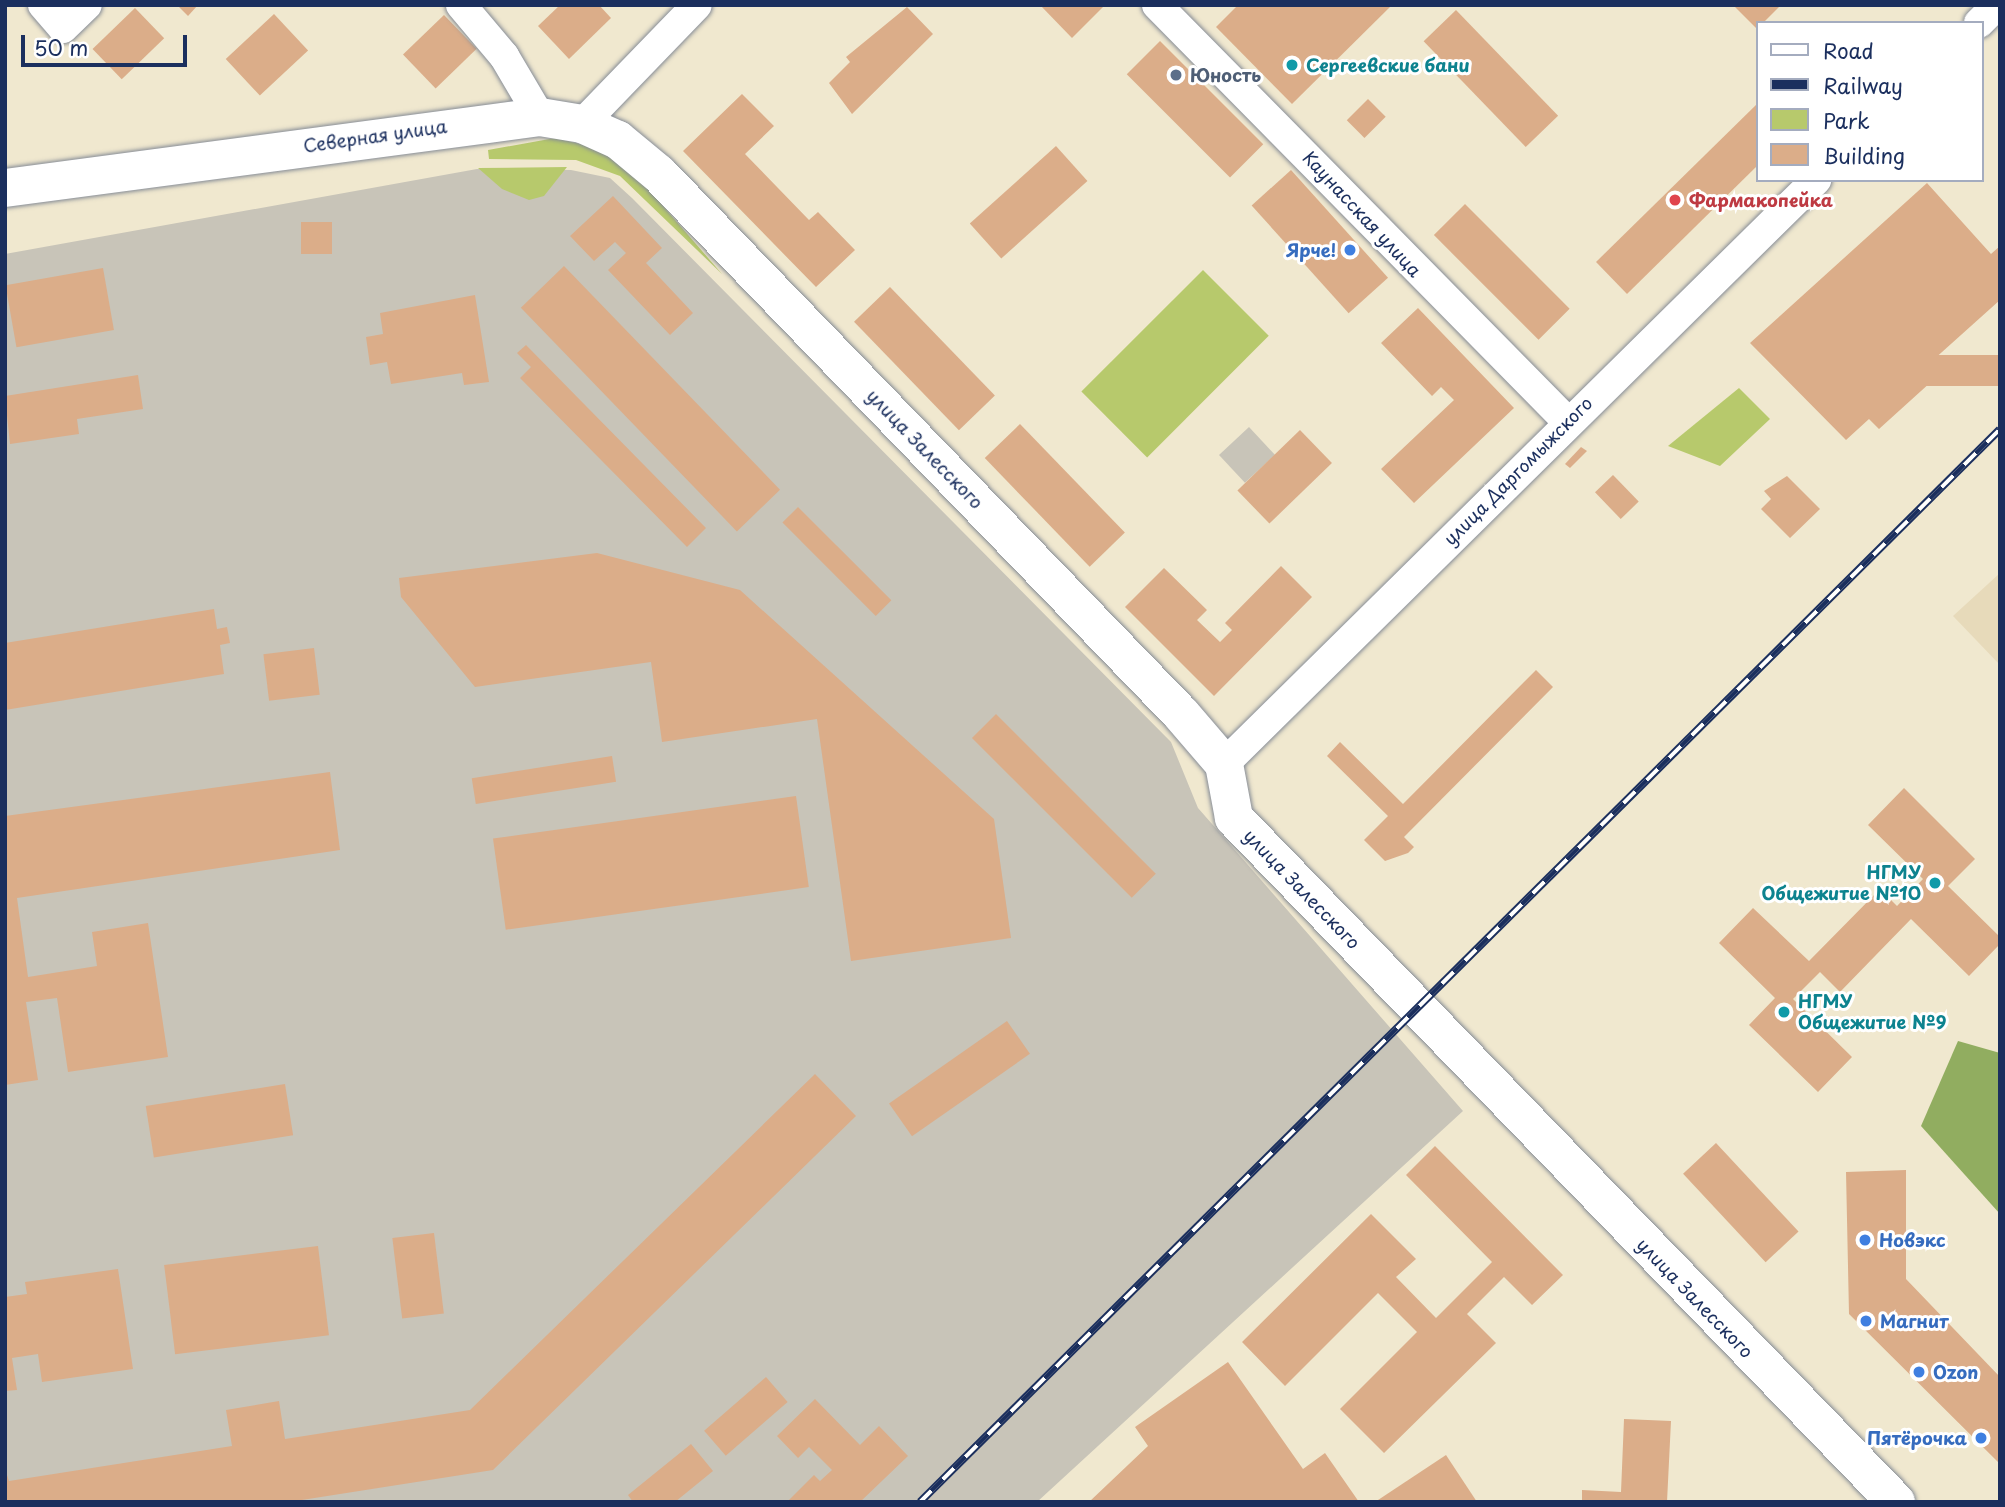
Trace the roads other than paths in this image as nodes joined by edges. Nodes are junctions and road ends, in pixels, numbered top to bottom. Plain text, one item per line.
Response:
1 (43, 5) edge
2 (87, 5) edge
3 (461, 5) edge
4 (697, 5) edge
5 (1157, 5) edge
6 (1997, 5) edge
7 (1981, 21) edge
8 (540, 117) junction
9 (582, 124) junction
10 (1814, 182) edge
11 (5, 188) edge
12 (1568, 422) junction
13 (1224, 764) junction
14 (1896, 1502) edge

1 - 2 street
3 - 8 street
4 - 9 street
5 - 12 street, Каунасская улица
6 - 7 street
8 - 9 main road, Северная улица
8 - 11 main road, Северная улица
9 - 13 main road, улица Залесского
10 - 12 street, улица Даргомыжского
12 - 13 street, улица Даргомыжского
13 - 14 main road, улица Залесского

